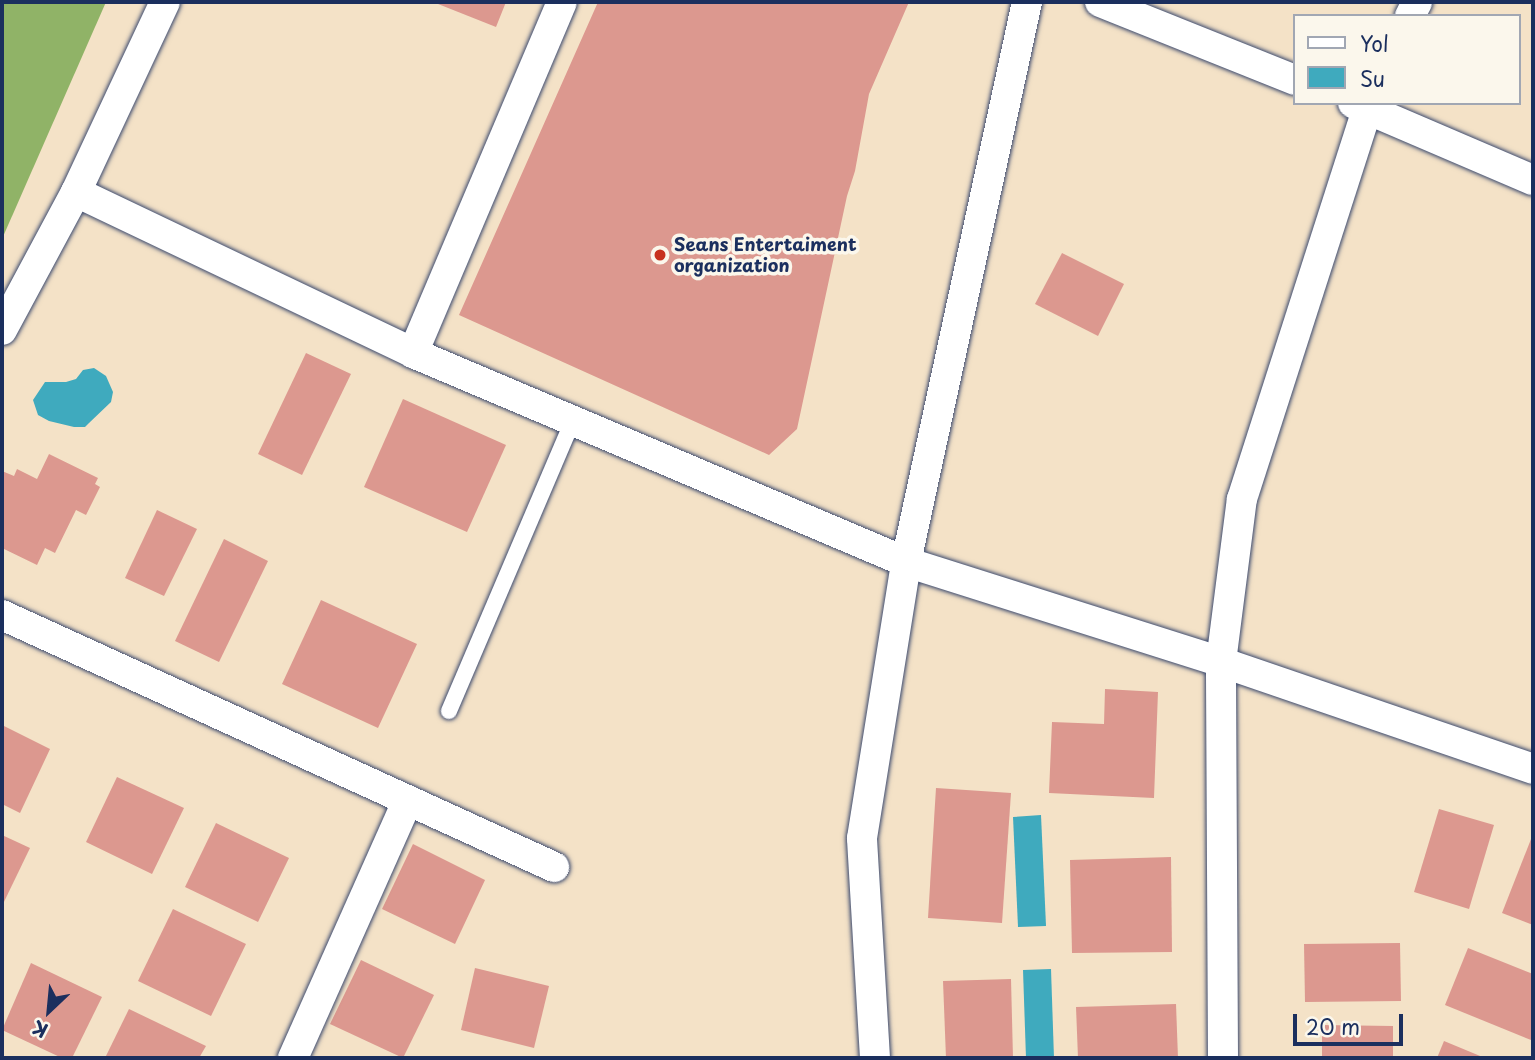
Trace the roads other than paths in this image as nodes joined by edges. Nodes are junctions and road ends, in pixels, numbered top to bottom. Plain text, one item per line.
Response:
1 (165, 2) edge
2 (562, 2) edge
3 (1027, 2) edge
4 (1100, 2) edge
5 (1294, 80) edge
6 (1363, 105) edge
7 (1533, 180) edge
8 (76, 192) junction
9 (2, 330) edge
10 (413, 353) junction
11 (573, 420) junction
12 (906, 562) junction
13 (2, 615) edge
14 (1221, 662) junction
15 (449, 711) dead end
16 (1533, 769) edge
17 (408, 800) junction
18 (554, 867) dead end
19 (293, 1058) edge
20 (875, 1058) edge
21 (1223, 1058) edge

1 - 8 street
2 - 10 street
3 - 12 street
4 - 5 street
6 - 7 street
6 - 14 street
8 - 9 street
8 - 10 street
10 - 11 street
11 - 12 street
11 - 15 lane
12 - 14 street
12 - 20 street
13 - 17 street
14 - 16 street
14 - 21 street
17 - 18 street
17 - 19 street

